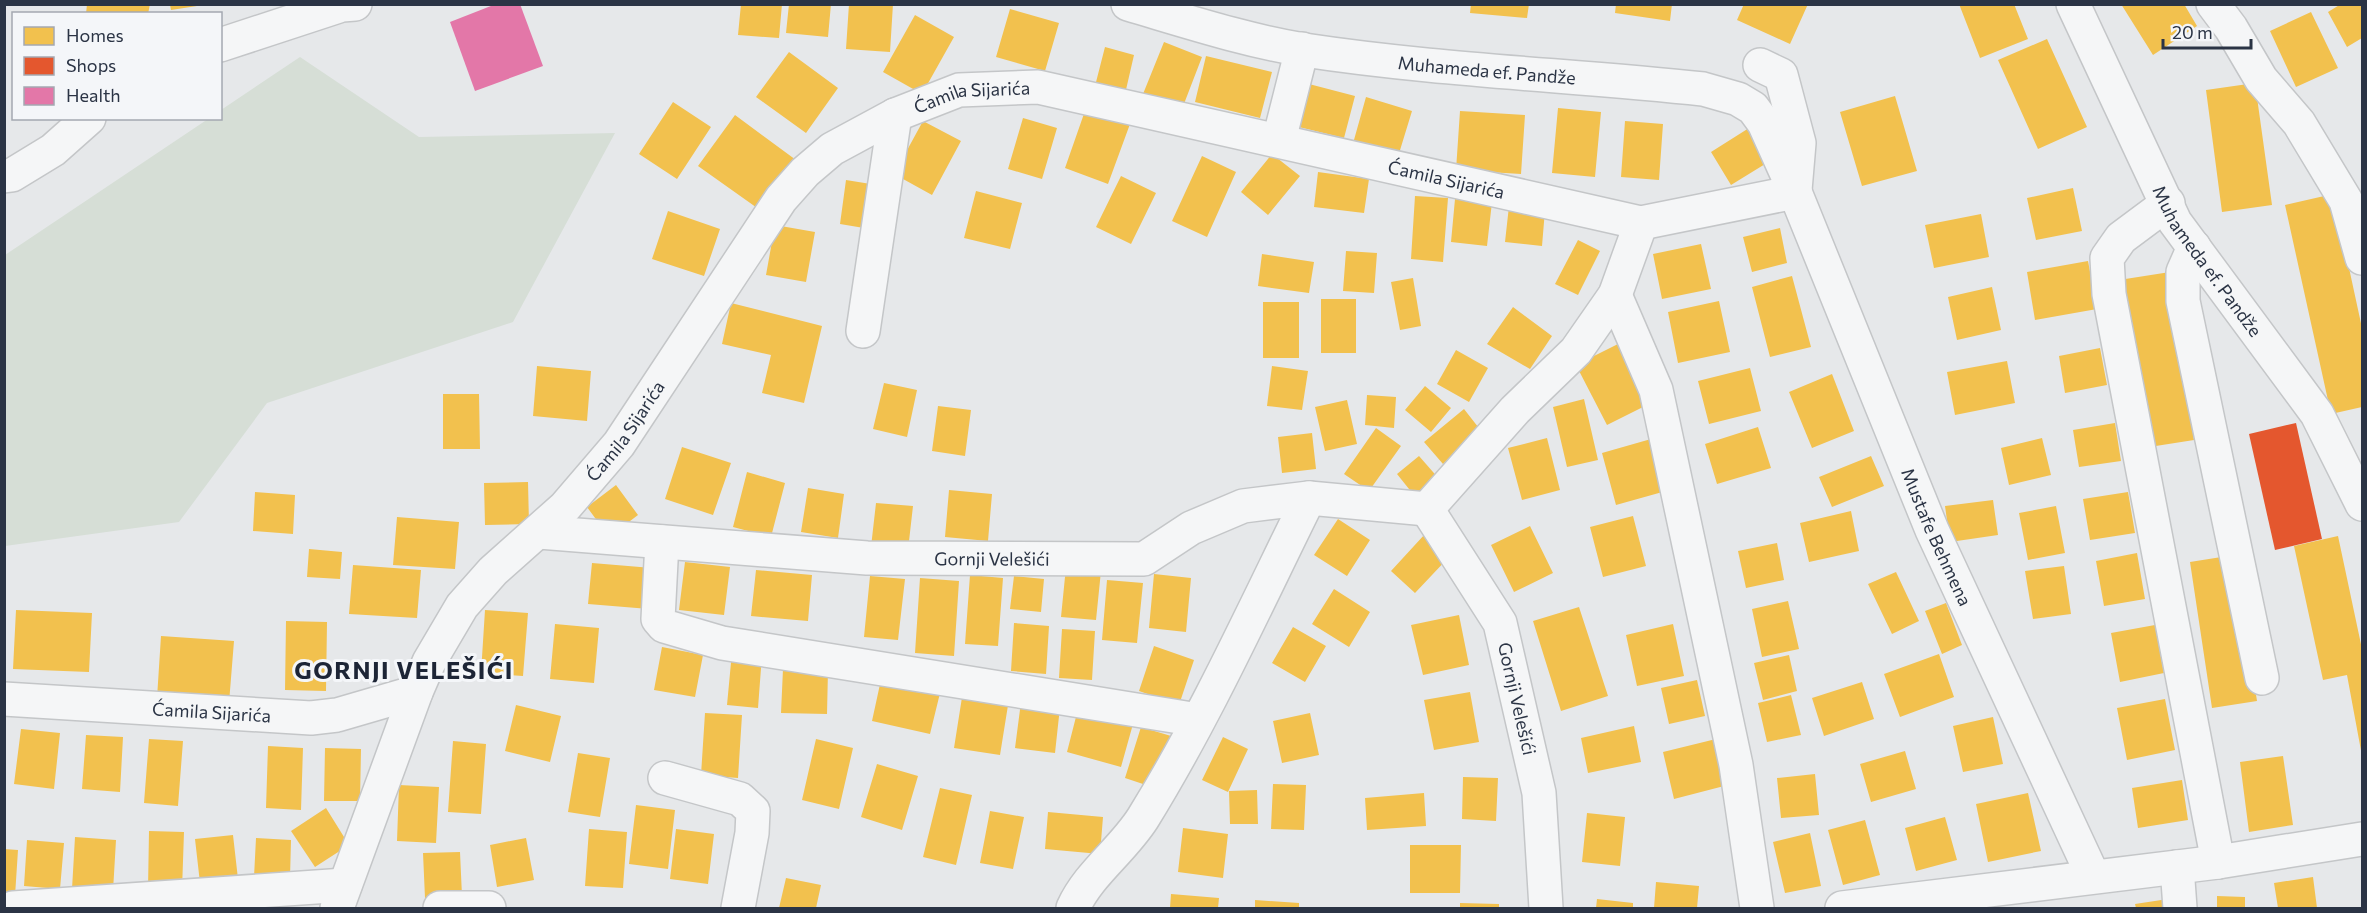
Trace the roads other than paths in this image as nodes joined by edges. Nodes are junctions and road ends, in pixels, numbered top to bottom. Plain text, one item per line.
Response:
1 (1128, 4) edge
2 (2073, 4) edge
3 (2214, 4) edge
4 (347, 5) edge
5 (222, 44) edge
6 (1302, 49) junction
7 (1760, 65) dead end
8 (895, 115) junction
9 (87, 120) edge
10 (1279, 140) junction
11 (4, 176) edge
12 (1795, 192) junction
13 (2168, 203) junction
14 (1641, 223) junction
15 (2194, 247) junction
16 (2362, 258) edge
17 (1616, 295) junction
18 (863, 332) dead end
19 (1310, 498) junction
20 (2362, 504) edge
21 (1427, 509) junction
22 (539, 532) junction
23 (662, 542) junction
24 (2262, 678) dead end
25 (416, 692) junction
26 (4, 699) edge
27 (1198, 720) junction
28 (665, 778) dead end
29 (2362, 839) edge
30 (2218, 862) junction
31 (2177, 867) junction
32 (2093, 876) junction
33 (341, 897) edge
34 (1931, 902) edge
35 (13, 909) edge
36 (440, 909) edge
37 (489, 909) edge
38 (738, 909) edge
39 (1073, 909) edge
40 (1546, 909) edge
41 (1757, 909) edge
42 (1842, 909) edge
43 (2180, 909) edge

1 - 6 street, Muhameda ef. Pandže
2 - 13 street, Muhameda ef. Pandže
3 - 16 street
4 - 5 street
6 - 10 street
6 - 12 street, Muhameda ef. Pandže
7 - 12 street
8 - 10 street, Ćamila Sijarića
8 - 18 street
8 - 22 street, Ćamila Sijarića
9 - 11 street
10 - 14 street, Ćamila Sijarića
12 - 14 street, Ćamila Sijarića
12 - 32 street, Mustafe Behmena
13 - 15 street, Muhameda ef. Pandže
13 - 30 street
14 - 17 street
15 - 20 street, Muhameda ef. Pandže
15 - 24 street
17 - 21 street
17 - 41 street
19 - 21 street, Gornji Velešići
19 - 23 street, Gornji Velešići
19 - 27 street
21 - 40 street, Gornji Velešići
22 - 23 street, Gornji Velešići
22 - 25 street, Ćamila Sijarića
23 - 27 street
25 - 26 street, Ćamila Sijarića
25 - 33 street, Ćamila Sijarića
27 - 39 street
28 - 38 street
29 - 30 street
30 - 31 street
31 - 32 street
31 - 43 street
32 - 34 street
33 - 35 street, Ćamila Sijarića
34 - 42 street
36 - 37 street

